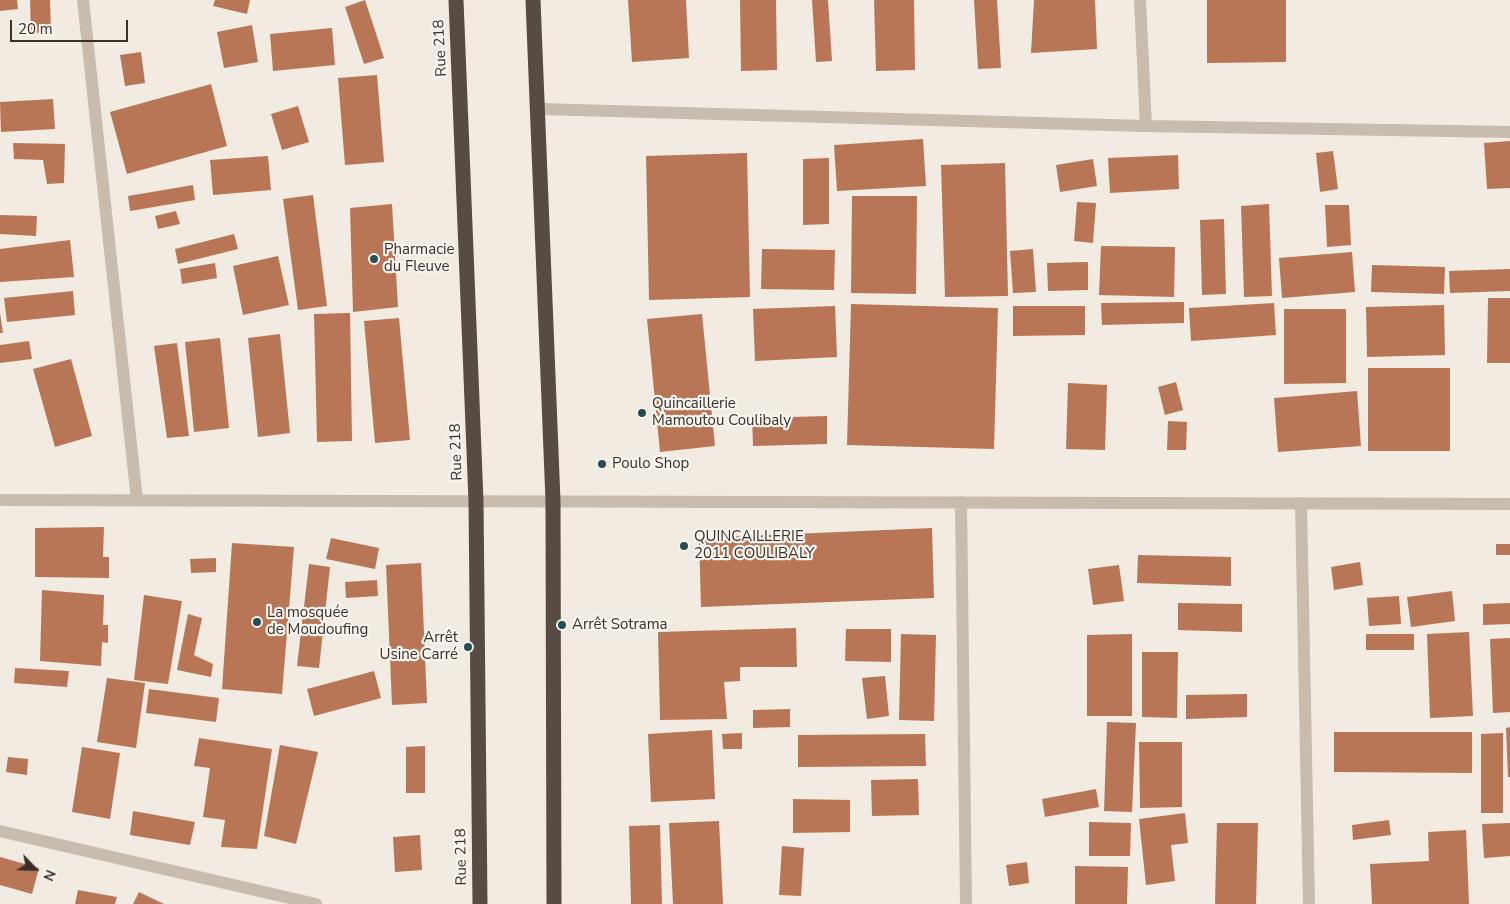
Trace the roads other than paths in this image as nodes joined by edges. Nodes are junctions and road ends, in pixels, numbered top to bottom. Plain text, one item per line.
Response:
1 (83, 0) edge
2 (456, 0) edge
3 (534, 0) edge
4 (1140, 0) edge
5 (539, 109) junction
6 (1146, 126) junction
7 (1510, 132) edge
8 (0, 500) edge
9 (137, 500) junction
10 (476, 501) junction
11 (553, 501) junction
12 (961, 502) junction
13 (1302, 503) junction
14 (1510, 504) edge
15 (0, 831) edge
16 (316, 904) edge
17 (480, 904) edge
18 (554, 904) edge
19 (966, 904) edge
20 (1309, 904) edge

1 - 9 street
2 - 10 highway, Rue 218
3 - 5 highway
4 - 6 street
5 - 6 street
5 - 11 highway
6 - 7 street
8 - 9 street
9 - 10 street
10 - 11 street
10 - 17 highway, Rue 218
11 - 12 street
11 - 18 highway
12 - 13 street
12 - 19 street
13 - 14 street
13 - 20 street
15 - 16 street

